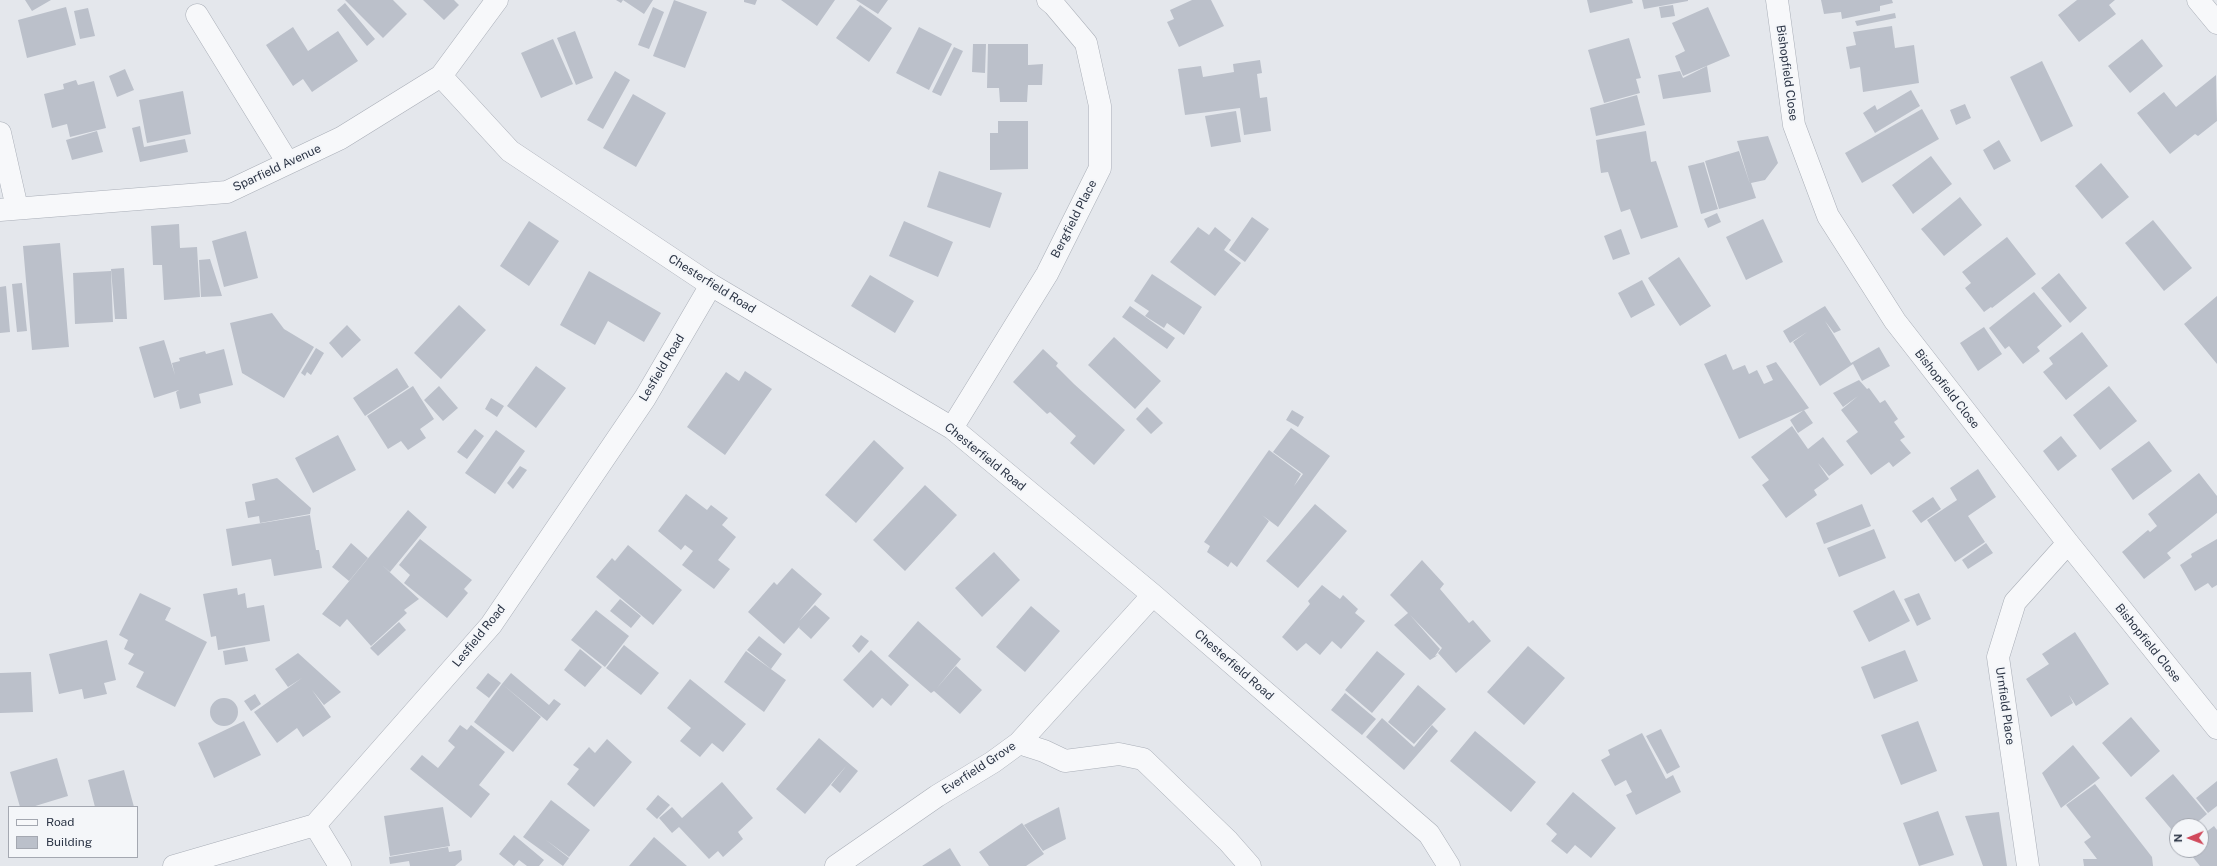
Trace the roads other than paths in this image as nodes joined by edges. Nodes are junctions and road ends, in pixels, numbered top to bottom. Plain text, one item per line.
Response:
1 (497, 0) edge
2 (1048, 0) edge
3 (1777, 0) edge
4 (2198, 0) edge
5 (197, 15) dead end
6 (2217, 23) edge
7 (441, 76) junction
8 (0, 133) edge
9 (288, 162) junction
10 (8, 209) edge
11 (711, 285) junction
12 (952, 428) junction
13 (2068, 543) junction
14 (1153, 595) junction
15 (2217, 728) edge
16 (1019, 743) junction
17 (315, 825) junction
18 (174, 866) edge
19 (340, 866) edge
20 (836, 866) edge
21 (1250, 866) edge
22 (1449, 866) edge
23 (2028, 866) edge

1 - 7 street, Sparfield Avenue
2 - 12 street, Bergfield Place
3 - 13 street, Bishopfield Close
4 - 6 street
5 - 9 street
7 - 9 street, Sparfield Avenue
7 - 11 street, Chesterfield Road
8 - 10 street
9 - 10 street, Sparfield Avenue
11 - 12 street, Chesterfield Road
11 - 17 street, Lesfield Road
12 - 14 street, Chesterfield Road
13 - 15 street, Bishopfield Close
13 - 23 street, Urnfield Place
14 - 16 street, Everfield Grove
14 - 22 street, Chesterfield Road
16 - 20 street, Everfield Grove
16 - 21 street
17 - 18 street
17 - 19 street

